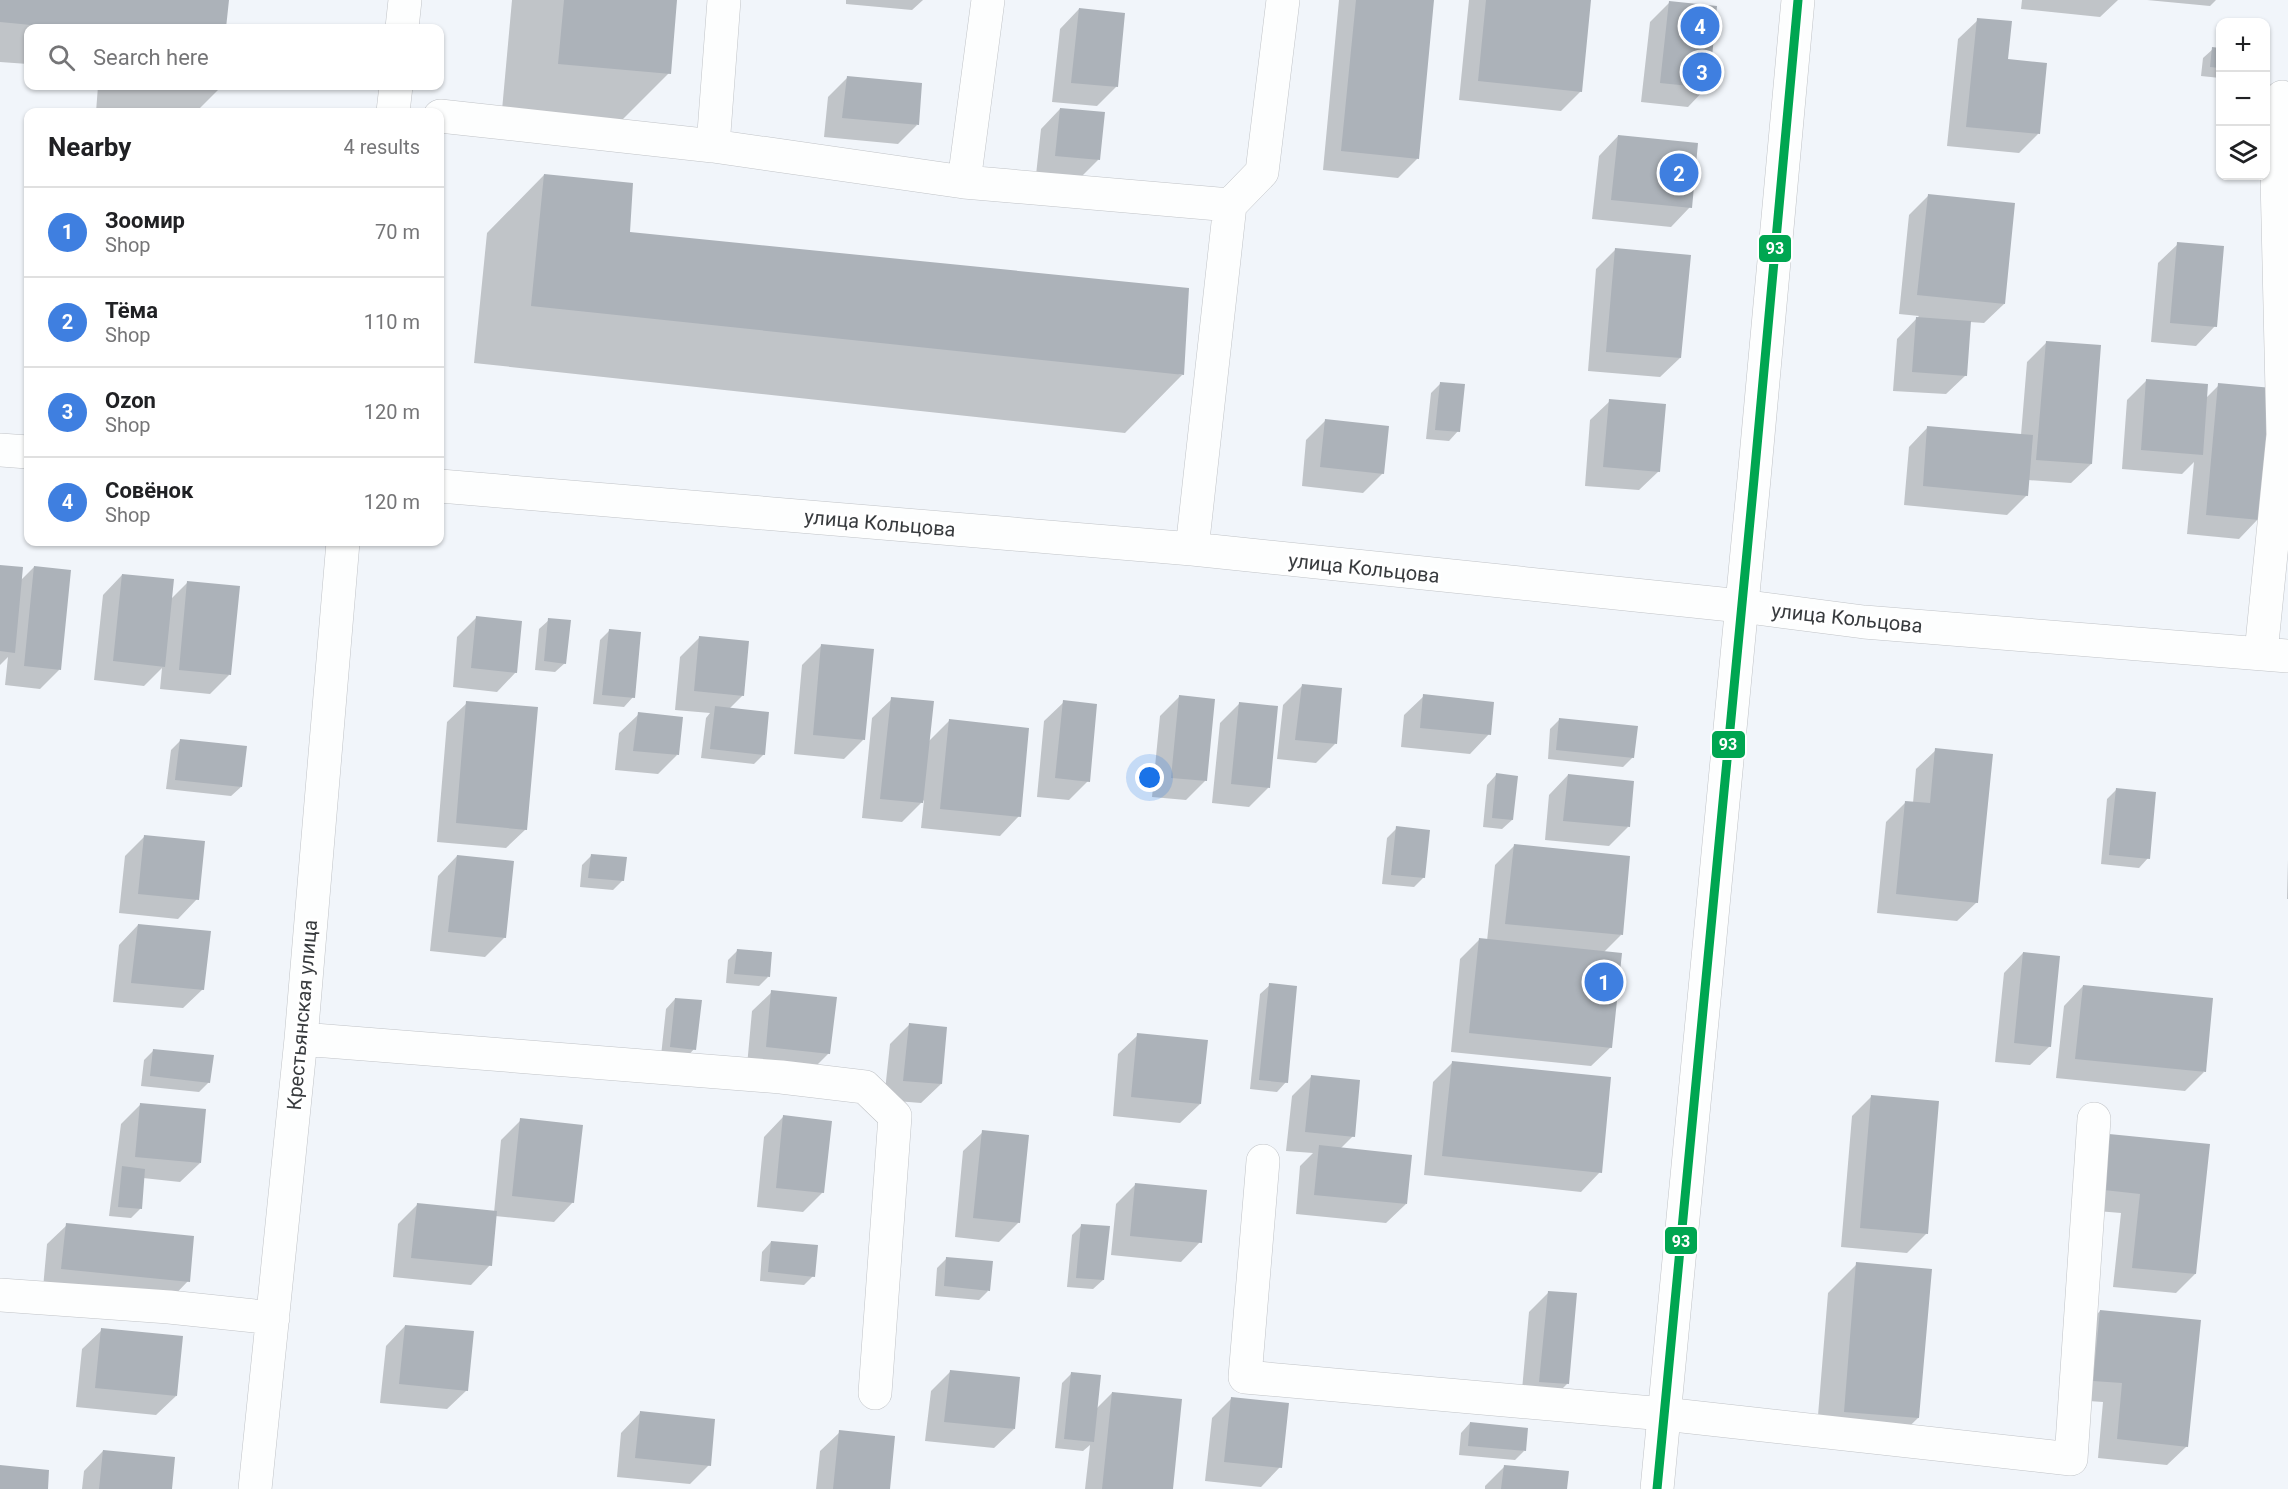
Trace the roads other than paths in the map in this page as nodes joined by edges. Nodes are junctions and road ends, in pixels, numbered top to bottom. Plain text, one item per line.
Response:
1 (405, 0) edge
2 (724, 0) edge
3 (988, 0) edge
4 (1283, 0) edge
5 (1798, 0) edge
6 (402, 24) edge
7 (2283, 97) dead end
8 (444, 116) edge
9 (713, 146) junction
10 (964, 182) junction
11 (1230, 205) junction
12 (0, 450) edge
13 (24, 453) edge
14 (444, 486) edge
15 (343, 546) edge
16 (1192, 549) junction
17 (1741, 606) junction
18 (2274, 655) edge
19 (300, 1039) junction
20 (2094, 1119) dead end
21 (1263, 1161) dead end
22 (0, 1295) edge
23 (273, 1318) junction
24 (875, 1393) dead end
25 (1664, 1414) junction
26 (255, 1489) edge
27 (1657, 1489) edge

1 - 6 street
2 - 9 street
3 - 10 street
4 - 11 street
5 - 17 street
7 - 18 street
8 - 9 street
9 - 10 street
10 - 11 street
11 - 16 street
12 - 13 street
14 - 16 street, улица Кольцова
15 - 19 street, Крестьянская улица
16 - 17 street, улица Кольцова
17 - 18 street, улица Кольцова
17 - 25 street
19 - 23 street, Крестьянская улица
19 - 24 street
20 - 25 street
21 - 25 street
22 - 23 street
23 - 26 street, Крестьянская улица
25 - 27 street

